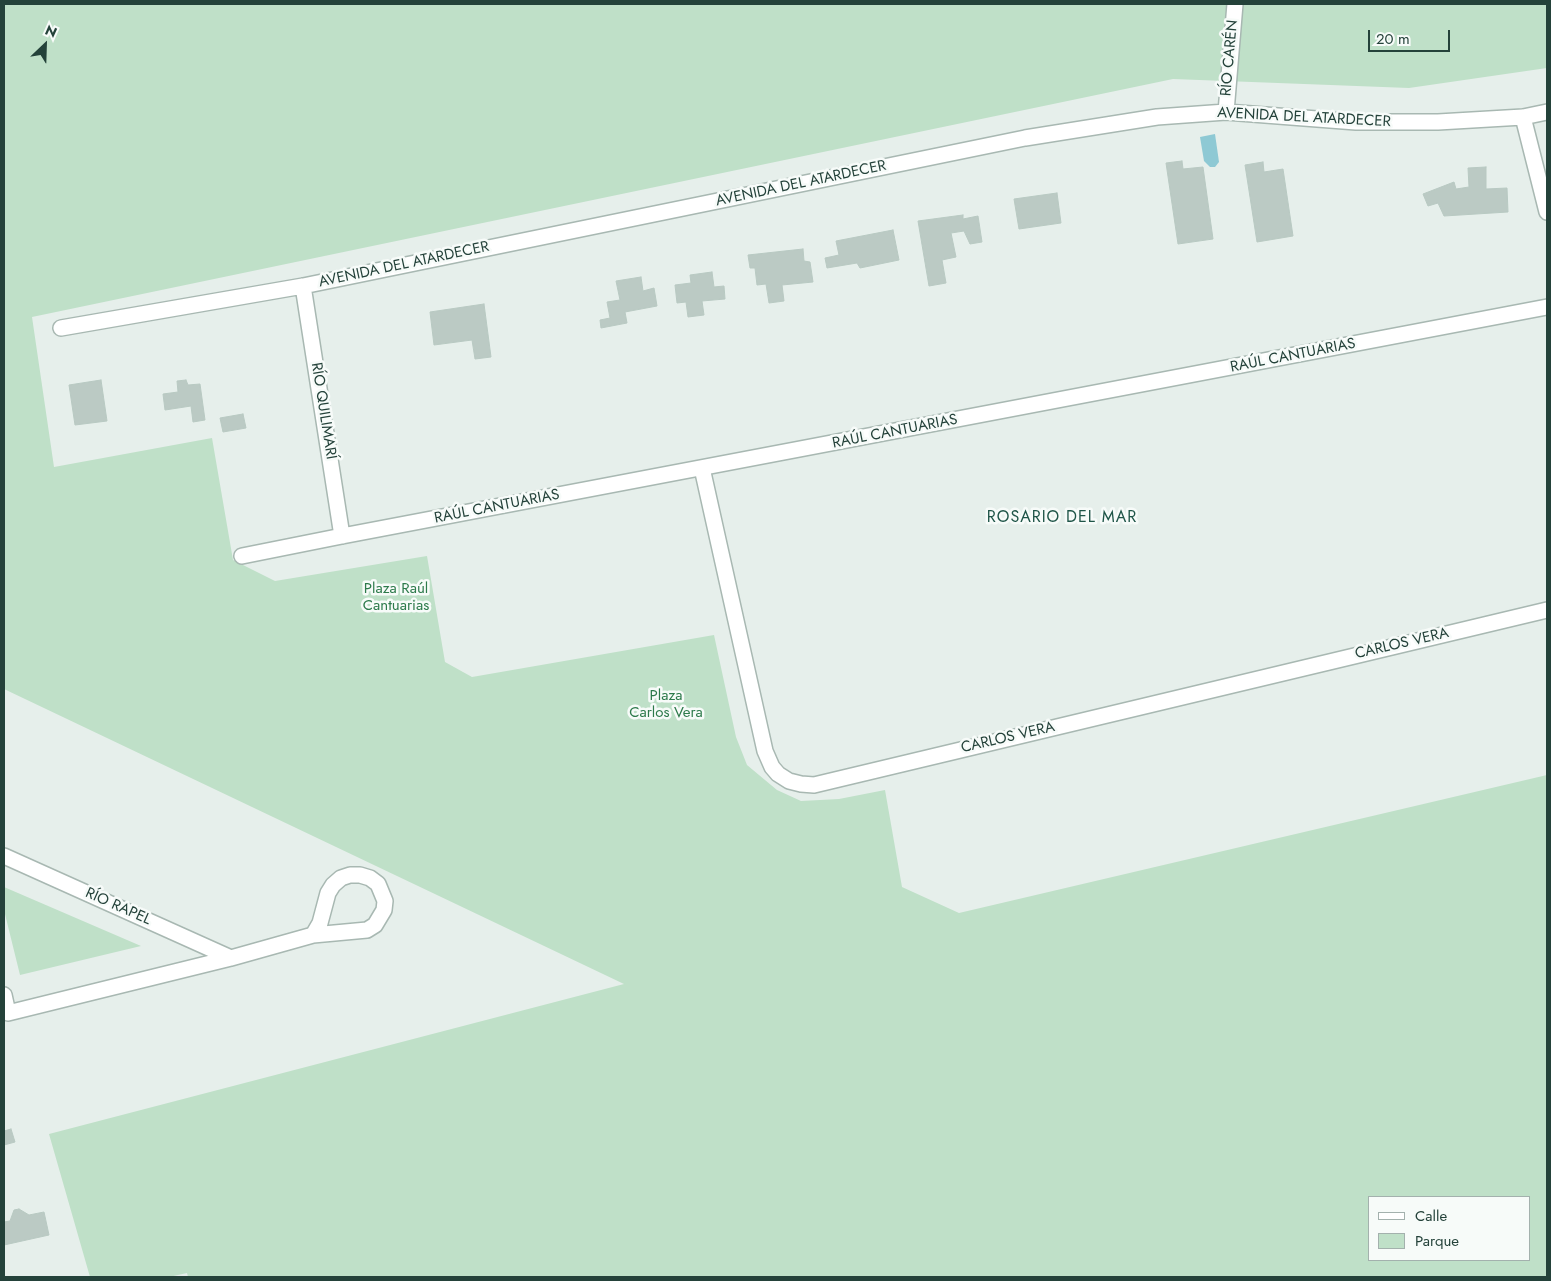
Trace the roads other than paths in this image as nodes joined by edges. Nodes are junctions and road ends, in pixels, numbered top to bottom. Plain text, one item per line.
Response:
1 (1235, 4) edge
2 (1226, 112) junction
3 (1547, 112) edge
4 (1523, 117) junction
5 (1547, 212) edge
6 (303, 286) junction
7 (1547, 307) edge
8 (61, 328) dead end
9 (702, 468) junction
10 (342, 536) junction
11 (242, 556) dead end
12 (1547, 610) edge
13 (4, 856) edge
14 (313, 935) junction
15 (231, 958) junction
16 (4, 995) edge

1 - 2 street, RÍO CARÉN
2 - 4 street, AVENIDA DEL ATARDECER
2 - 6 street, AVENIDA DEL ATARDECER
3 - 4 street, AVENIDA DEL ATARDECER
4 - 5 street
6 - 8 street, AVENIDA DEL ATARDECER
6 - 10 street, RÍO QUILIMARÍ
7 - 9 street, RAÚL CANTUARIAS
9 - 10 street, RAÚL CANTUARIAS
9 - 12 street, CARLOS VERA
10 - 11 street, RAÚL CANTUARIAS
13 - 15 street, RÍO RAPEL
14 - 14 street
14 - 15 street
15 - 16 street

